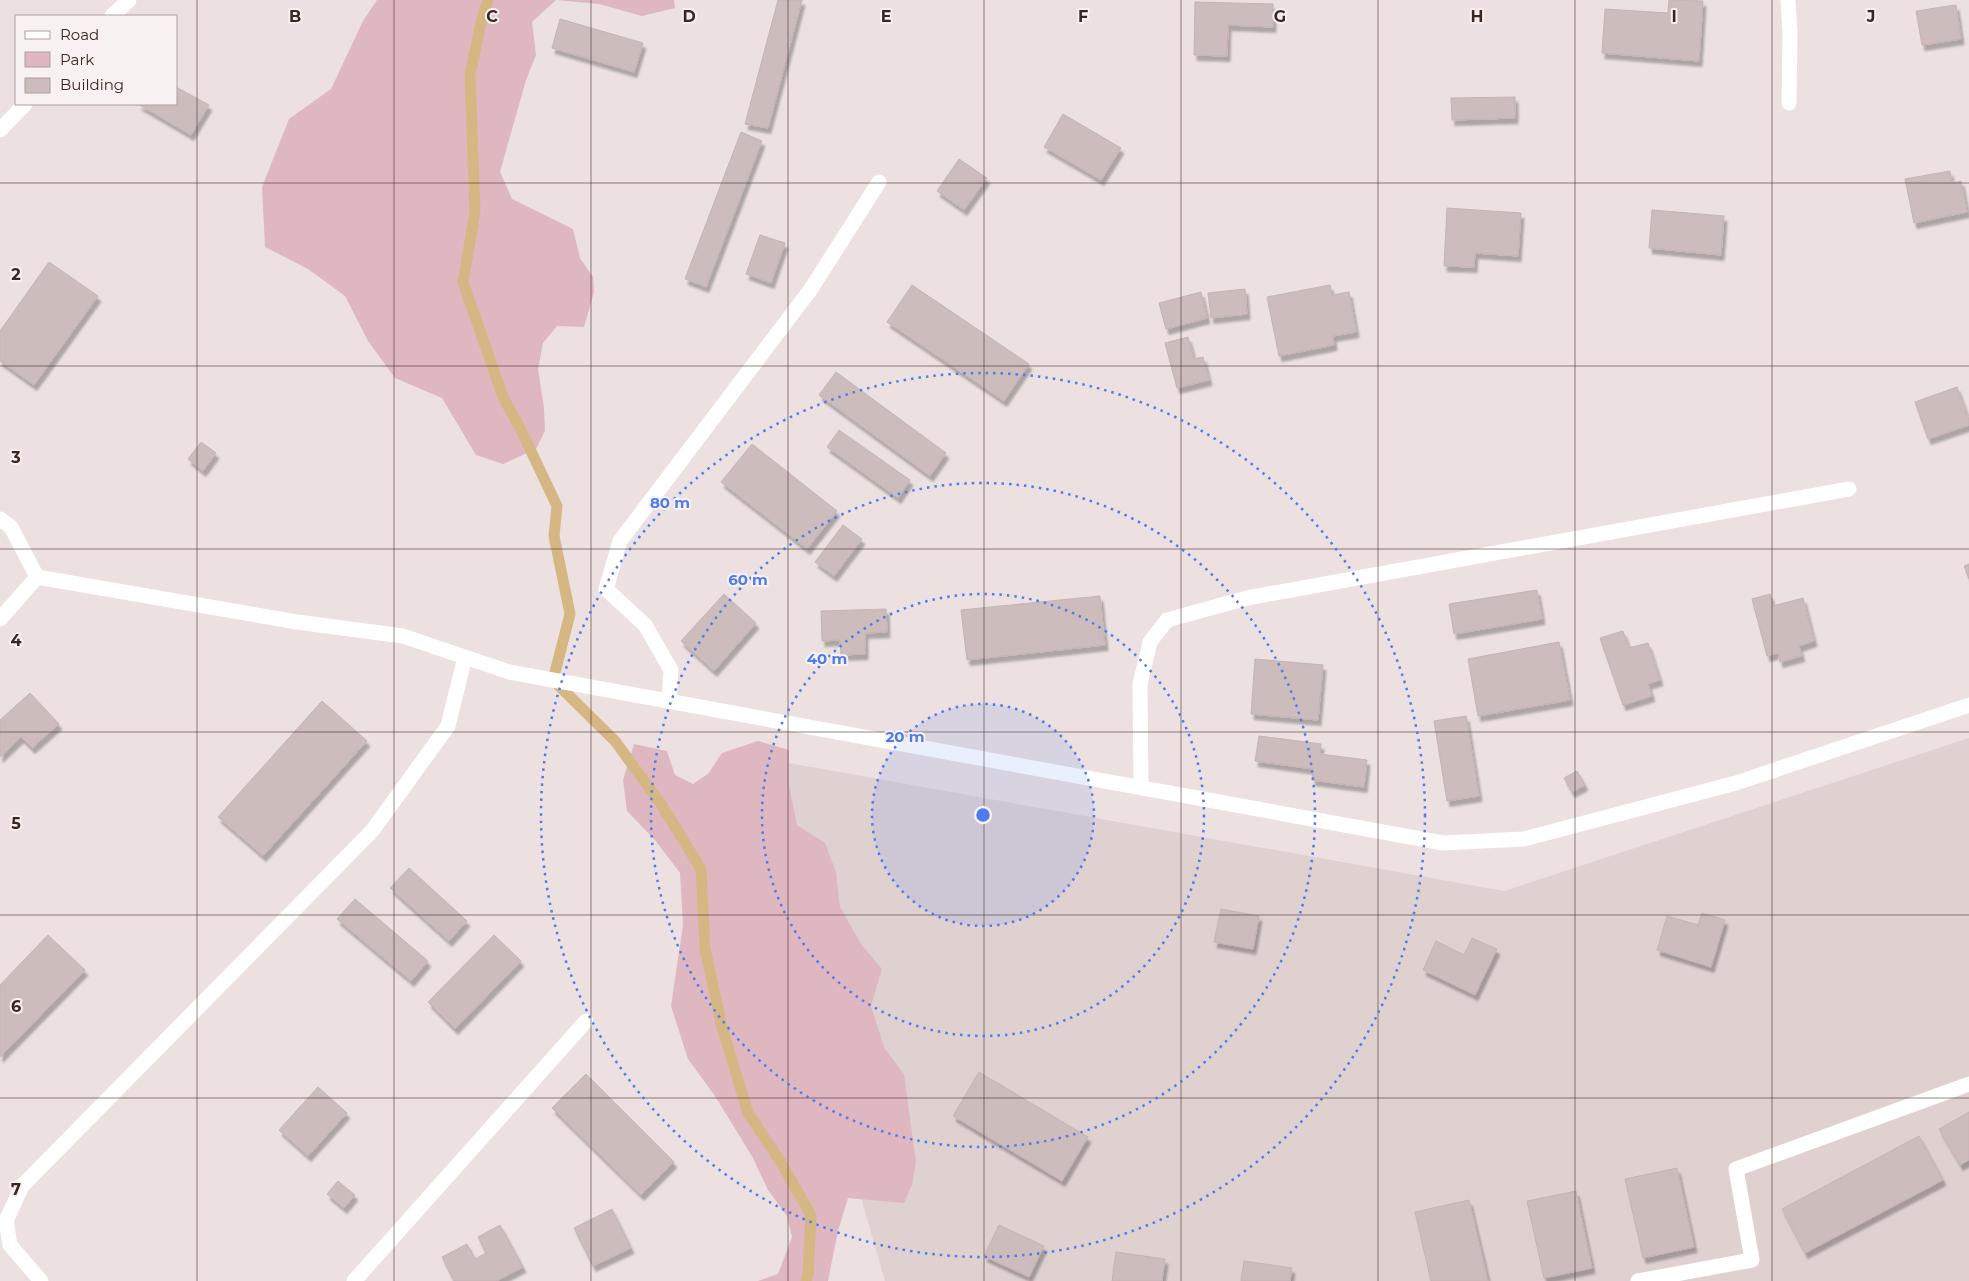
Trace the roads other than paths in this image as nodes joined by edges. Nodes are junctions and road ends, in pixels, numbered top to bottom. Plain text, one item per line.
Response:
1 (129, 0) edge
2 (1788, 0) edge
3 (113, 15) edge
4 (1789, 103) dead end
5 (24, 105) edge
6 (0, 130) edge
7 (879, 182) dead end
8 (1849, 490) dead end
9 (0, 519) edge
10 (37, 577) junction
11 (0, 620) edge
12 (465, 657) junction
13 (669, 701) junction
14 (1969, 705) edge
15 (1141, 788) junction
16 (586, 1021) dead end
17 (1969, 1084) edge
18 (6, 1203) edge
19 (41, 1281) edge
20 (354, 1281) edge
21 (1638, 1281) edge

1 - 3 street
2 - 4 street
5 - 6 street
7 - 13 street
8 - 15 street
9 - 10 street
10 - 11 street
10 - 12 street
12 - 13 street
12 - 18 street
13 - 15 street
14 - 15 street
16 - 20 street
17 - 21 street
18 - 19 street

